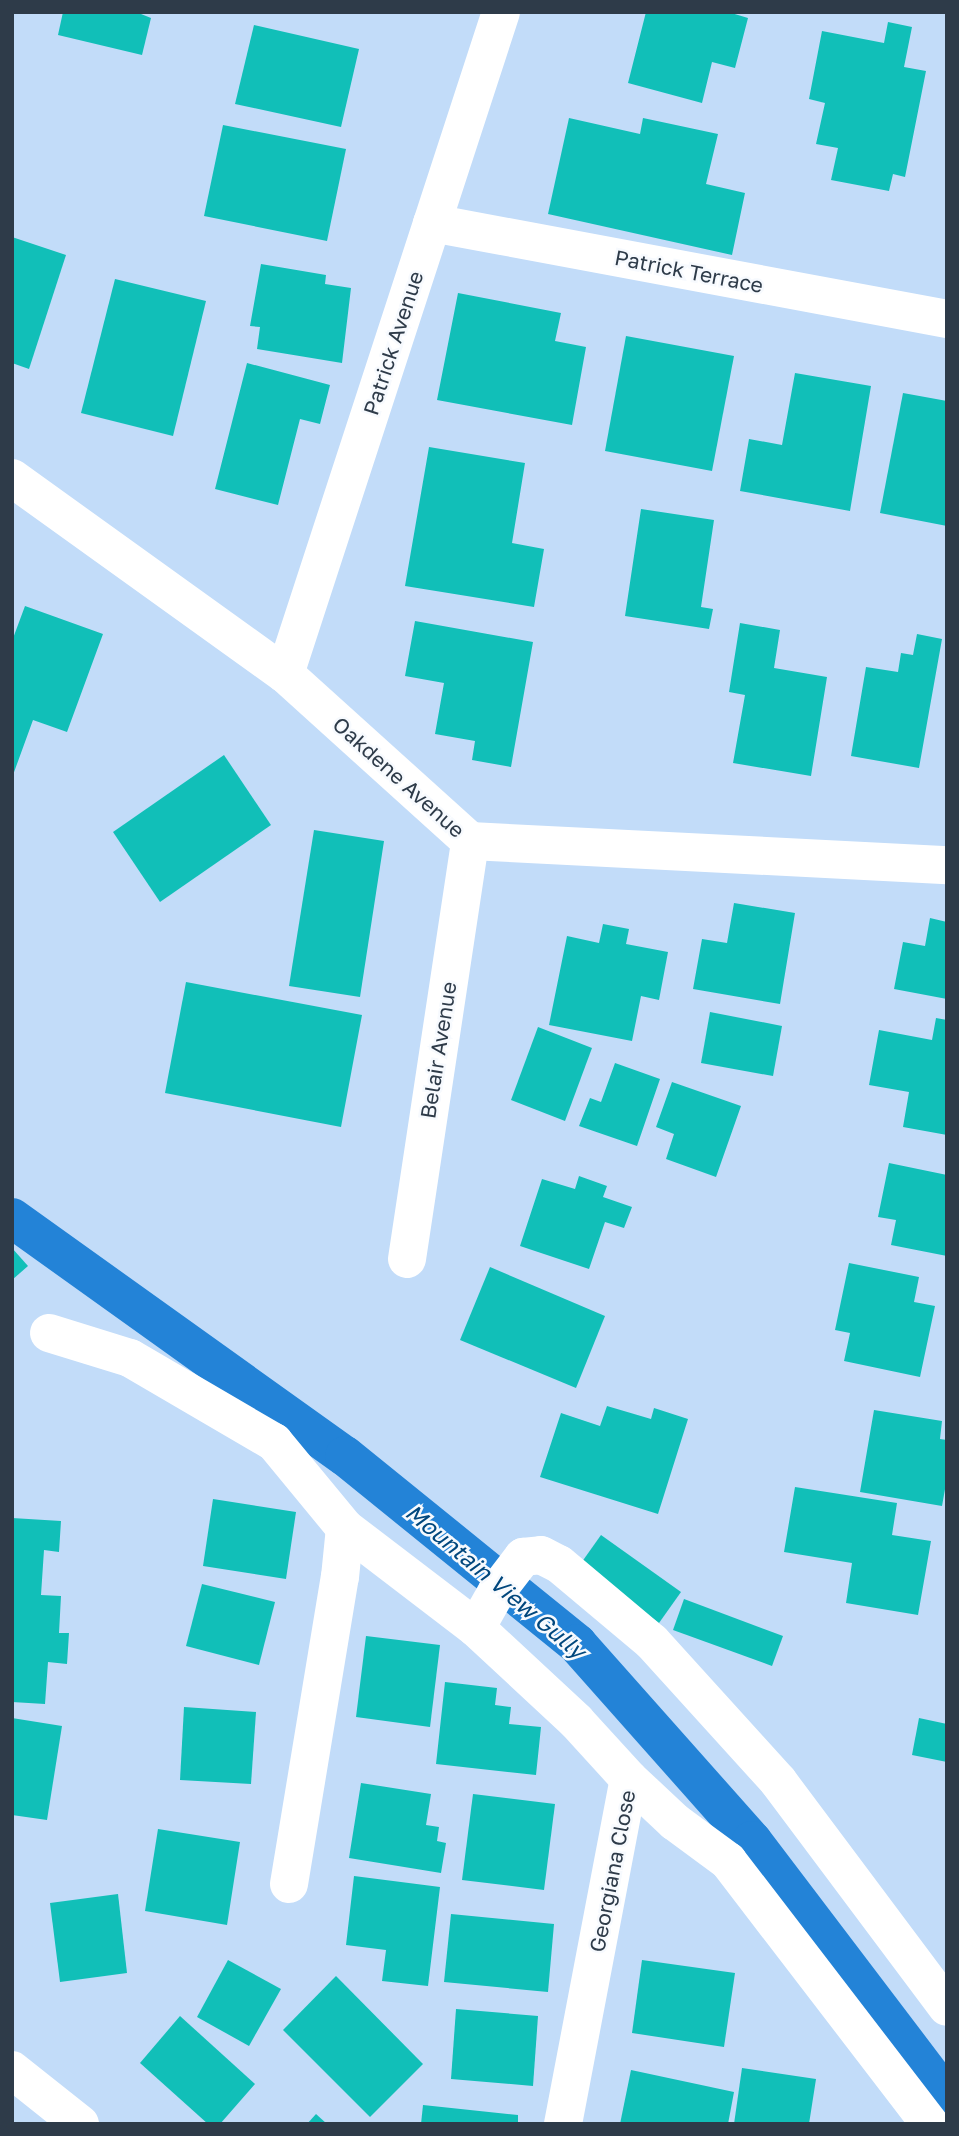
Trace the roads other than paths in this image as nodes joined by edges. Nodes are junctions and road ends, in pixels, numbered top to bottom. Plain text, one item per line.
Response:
1 (501, 12) edge
2 (432, 223) junction
3 (947, 319) edge
4 (12, 478) edge
5 (285, 674) junction
6 (470, 841) junction
7 (947, 865) edge
8 (407, 1259) dead end
9 (49, 1333) dead end
10 (345, 1528) junction
11 (476, 1628) junction
12 (629, 1779) junction
13 (289, 1884) dead end
14 (947, 2007) edge
15 (12, 2070) edge
16 (80, 2124) edge
17 (563, 2124) edge
18 (930, 2124) edge

1 - 2 street, Patrick Avenue
2 - 3 street, Patrick Terrace
2 - 5 street, Patrick Avenue
4 - 5 street, Oakdene Avenue
5 - 6 street, Oakdene Avenue
6 - 7 street, Oakdene Avenue
6 - 8 street, Belair Avenue
9 - 10 street
10 - 11 street
10 - 13 street
11 - 12 street
11 - 14 street
12 - 17 street, Georgiana Close
12 - 18 street, Georgiana Close
15 - 16 street

